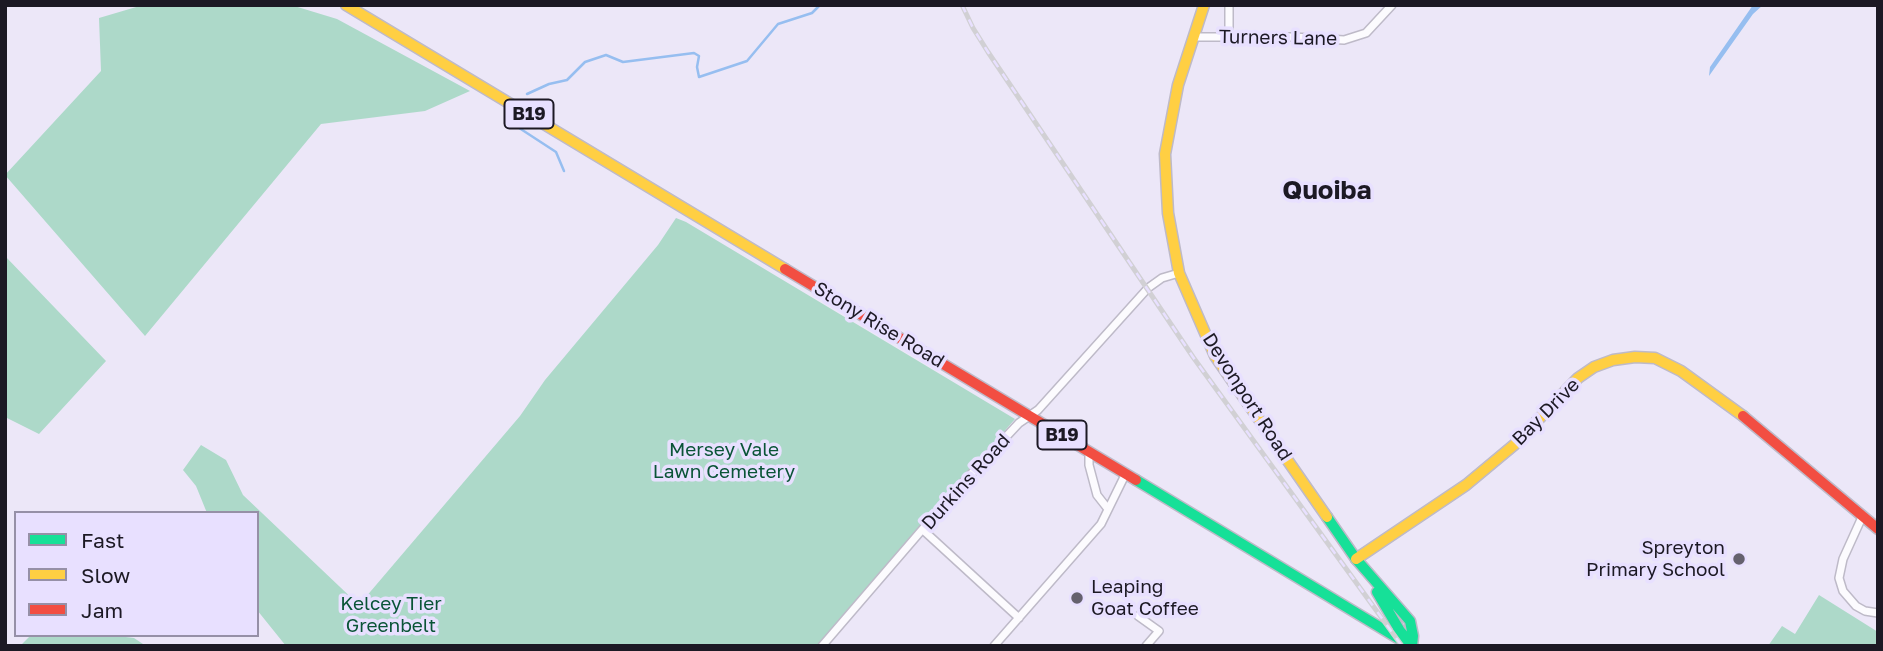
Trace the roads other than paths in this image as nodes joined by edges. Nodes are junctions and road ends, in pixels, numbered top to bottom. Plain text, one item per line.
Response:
1 (346, 5) edge
2 (1204, 5) edge
3 (1229, 5) edge
4 (1392, 5) edge
5 (1194, 37) junction
6 (1229, 38) junction
7 (1179, 273) junction
8 (1030, 417) junction
9 (1089, 450) junction
10 (1126, 473) junction
11 (1108, 509) junction
12 (1863, 515) junction
13 (1878, 529) edge
14 (923, 530) junction
15 (1356, 559) junction
16 (1878, 613) edge
17 (1138, 616) dead end
18 (1019, 618) junction
19 (822, 646) edge
20 (993, 646) edge
21 (1146, 646) edge
22 (1412, 646) edge

1 - 8 main road, Stony Rise Road / B19
2 - 5 main road, Devonport Road
3 - 6 street
4 - 6 street, Turners Lane
5 - 6 street, Turners Lane
5 - 7 main road, Devonport Road
7 - 8 street, Durkins Road
7 - 15 main road, Devonport Road
8 - 9 main road, Stony Rise Road / B19
8 - 14 street, Durkins Road
9 - 10 main road, Stony Rise Road / B19
9 - 11 street
10 - 11 street
10 - 22 main road, Stony Rise Road / B19
11 - 18 street
12 - 13 main road, Bay Drive
12 - 15 main road, Bay Drive
12 - 16 street
14 - 18 street
14 - 19 street, Durkins Road
15 - 22 main road, Devonport Road
17 - 21 street
18 - 20 street

